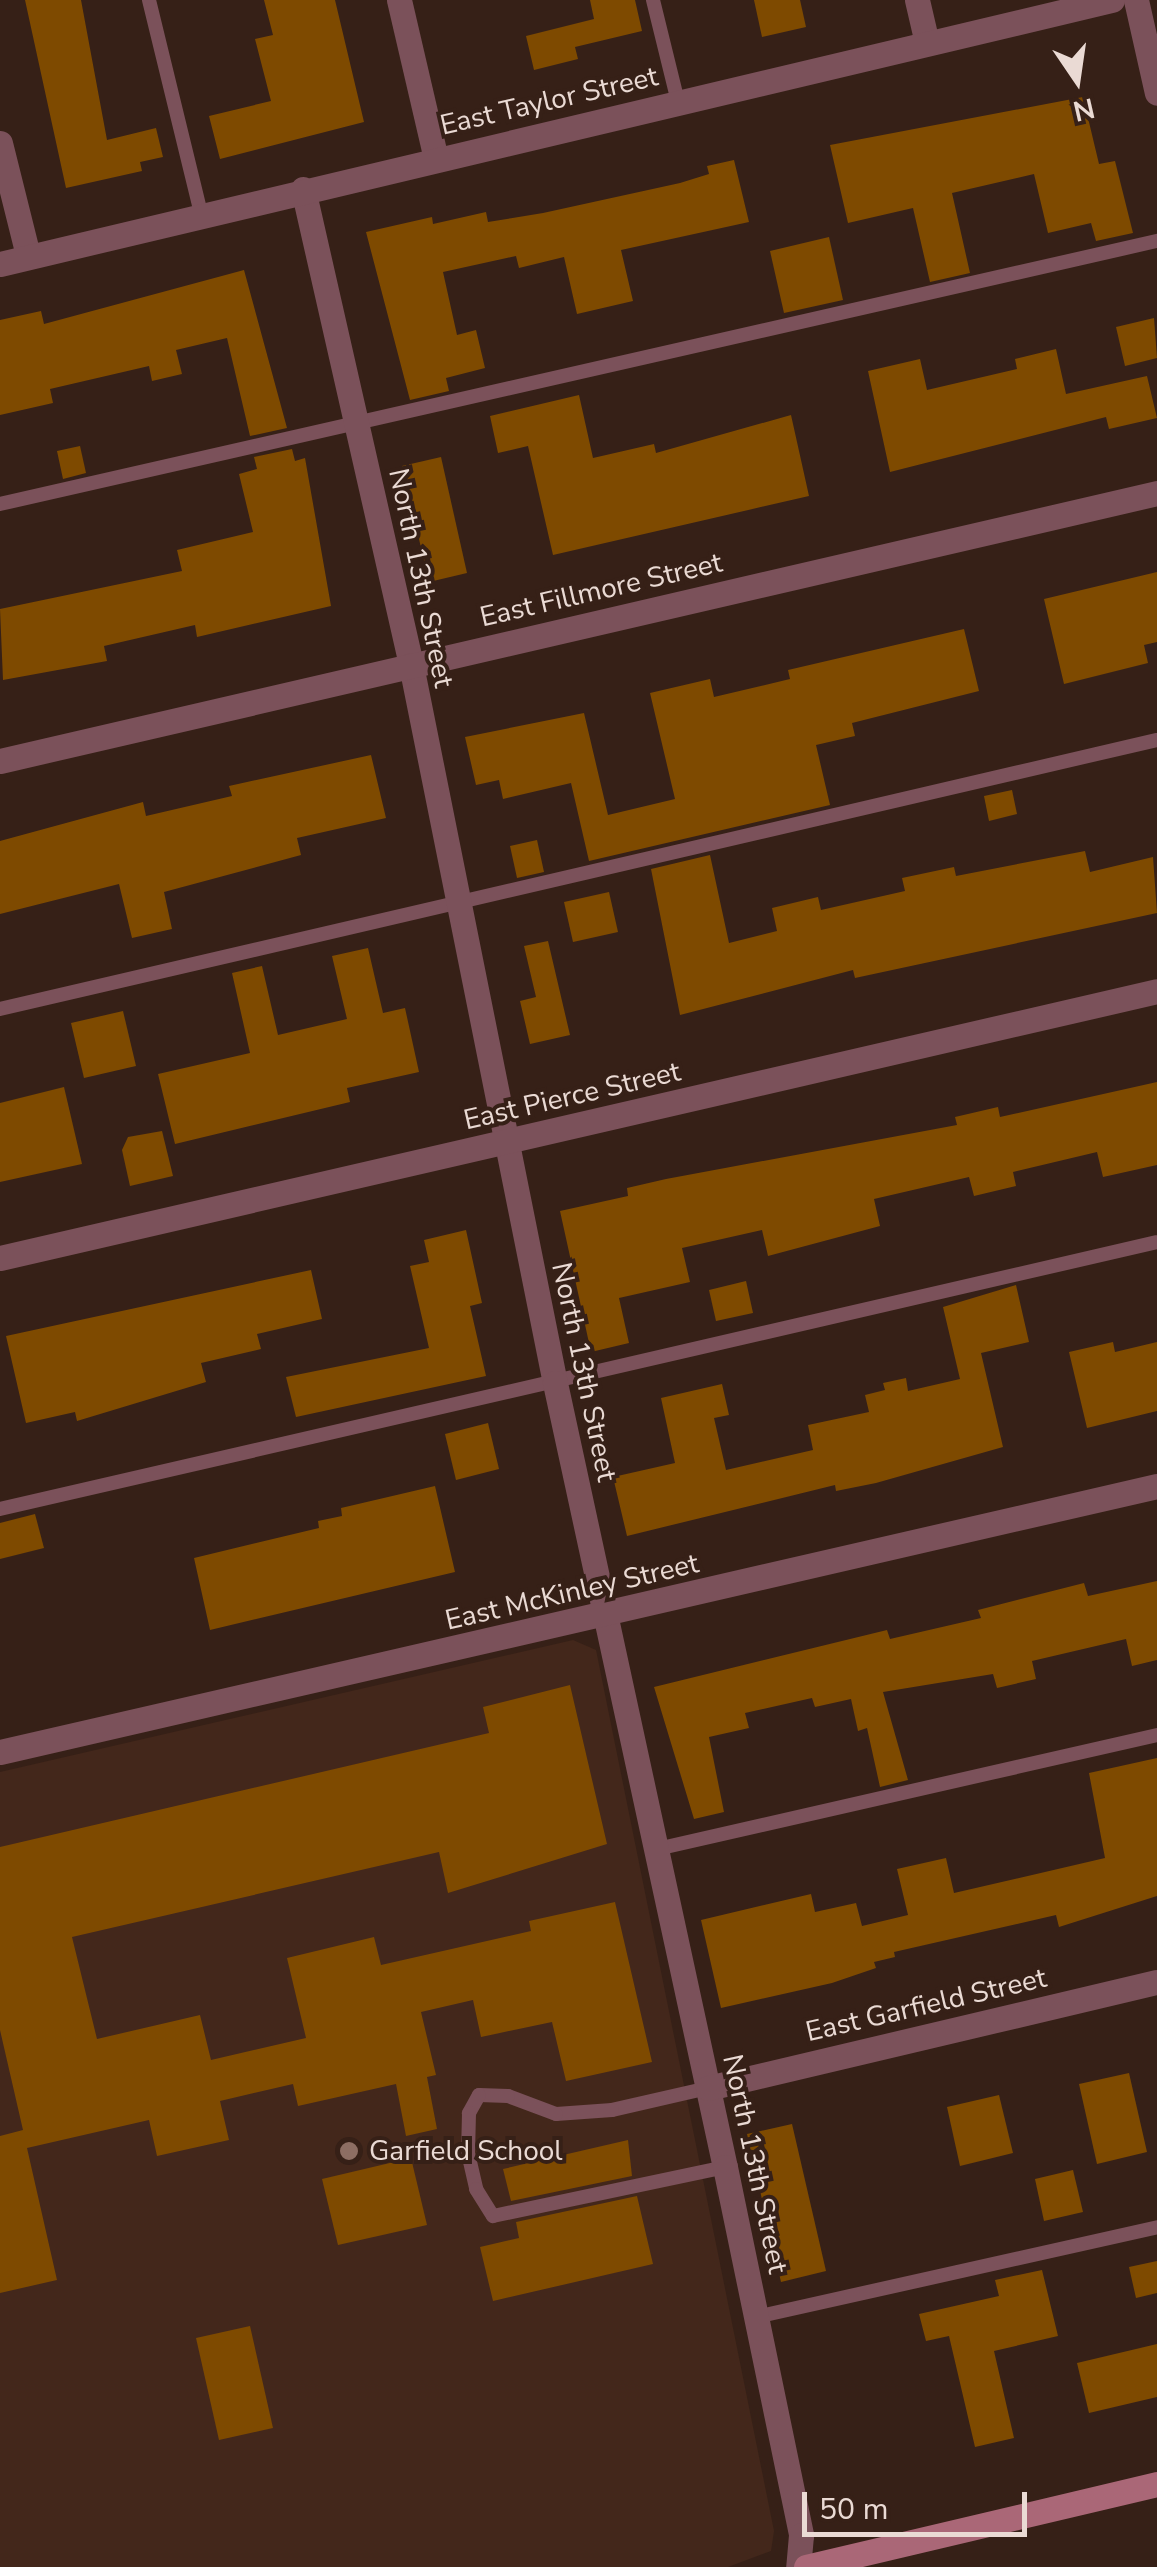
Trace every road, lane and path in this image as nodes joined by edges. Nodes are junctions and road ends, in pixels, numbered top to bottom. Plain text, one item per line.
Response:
1 (149, 0) edge
2 (399, 0) edge
3 (653, 0) edge
4 (917, 0) edge
5 (1112, 0) edge
6 (1136, 0) edge
7 (927, 43) junction
8 (1157, 92) edge
9 (678, 102) junction
10 (0, 143) edge
11 (436, 158) junction
12 (303, 189) junction
13 (201, 214) junction
14 (1157, 241) edge
15 (28, 255) junction
16 (0, 264) edge
17 (356, 423) junction
18 (1157, 493) edge
19 (0, 504) edge
20 (410, 665) junction
21 (1157, 740) edge
22 (0, 762) edge
23 (455, 902) junction
24 (1157, 992) edge
25 (0, 1009) edge
26 (505, 1142) junction
27 (1157, 1242) edge
28 (0, 1258) edge
29 (555, 1383) junction
30 (1157, 1486) edge
31 (0, 1509) edge
32 (607, 1616) junction
33 (1157, 1735) edge
34 (0, 1752) edge
35 (657, 1849) junction
36 (1157, 1982) edge
37 (708, 2088) junction
38 (725, 2167) junction
39 (1157, 2227) edge
40 (756, 2317) junction
41 (1157, 2484) edge
42 (798, 2567) edge
43 (806, 2567) edge

1 - 13 lane
2 - 11 street
3 - 9 lane
4 - 7 street
5 - 7 street, East Taylor Street
6 - 8 street
7 - 9 street, East Taylor Street
9 - 11 street, East Taylor Street
10 - 15 street
11 - 12 street, East Taylor Street
12 - 13 street, East Taylor Street
12 - 17 street, North 13th Street
13 - 15 street, East Taylor Street
14 - 17 lane
15 - 16 street, East Taylor Street
17 - 19 lane
17 - 20 street, North 13th Street
18 - 20 street, East Fillmore Street
20 - 22 street, East Fillmore Street
20 - 23 street, North 13th Street
21 - 23 lane
23 - 25 lane
23 - 26 street, North 13th Street
24 - 26 street, East Pierce Street
26 - 28 street, East Pierce Street
26 - 29 street, North 13th Street
27 - 29 lane
29 - 31 lane
29 - 32 street, North 13th Street
30 - 32 street, East McKinley Street
32 - 34 street, East McKinley Street
32 - 35 street, North 13th Street
33 - 35 lane
35 - 37 street, North 13th Street
36 - 37 street, East Garfield Street
37 - 38 street, North 13th Street
37 - 38 lane
38 - 40 street, North 13th Street
39 - 40 lane
40 - 42 street, North 13th Street
41 - 43 street

